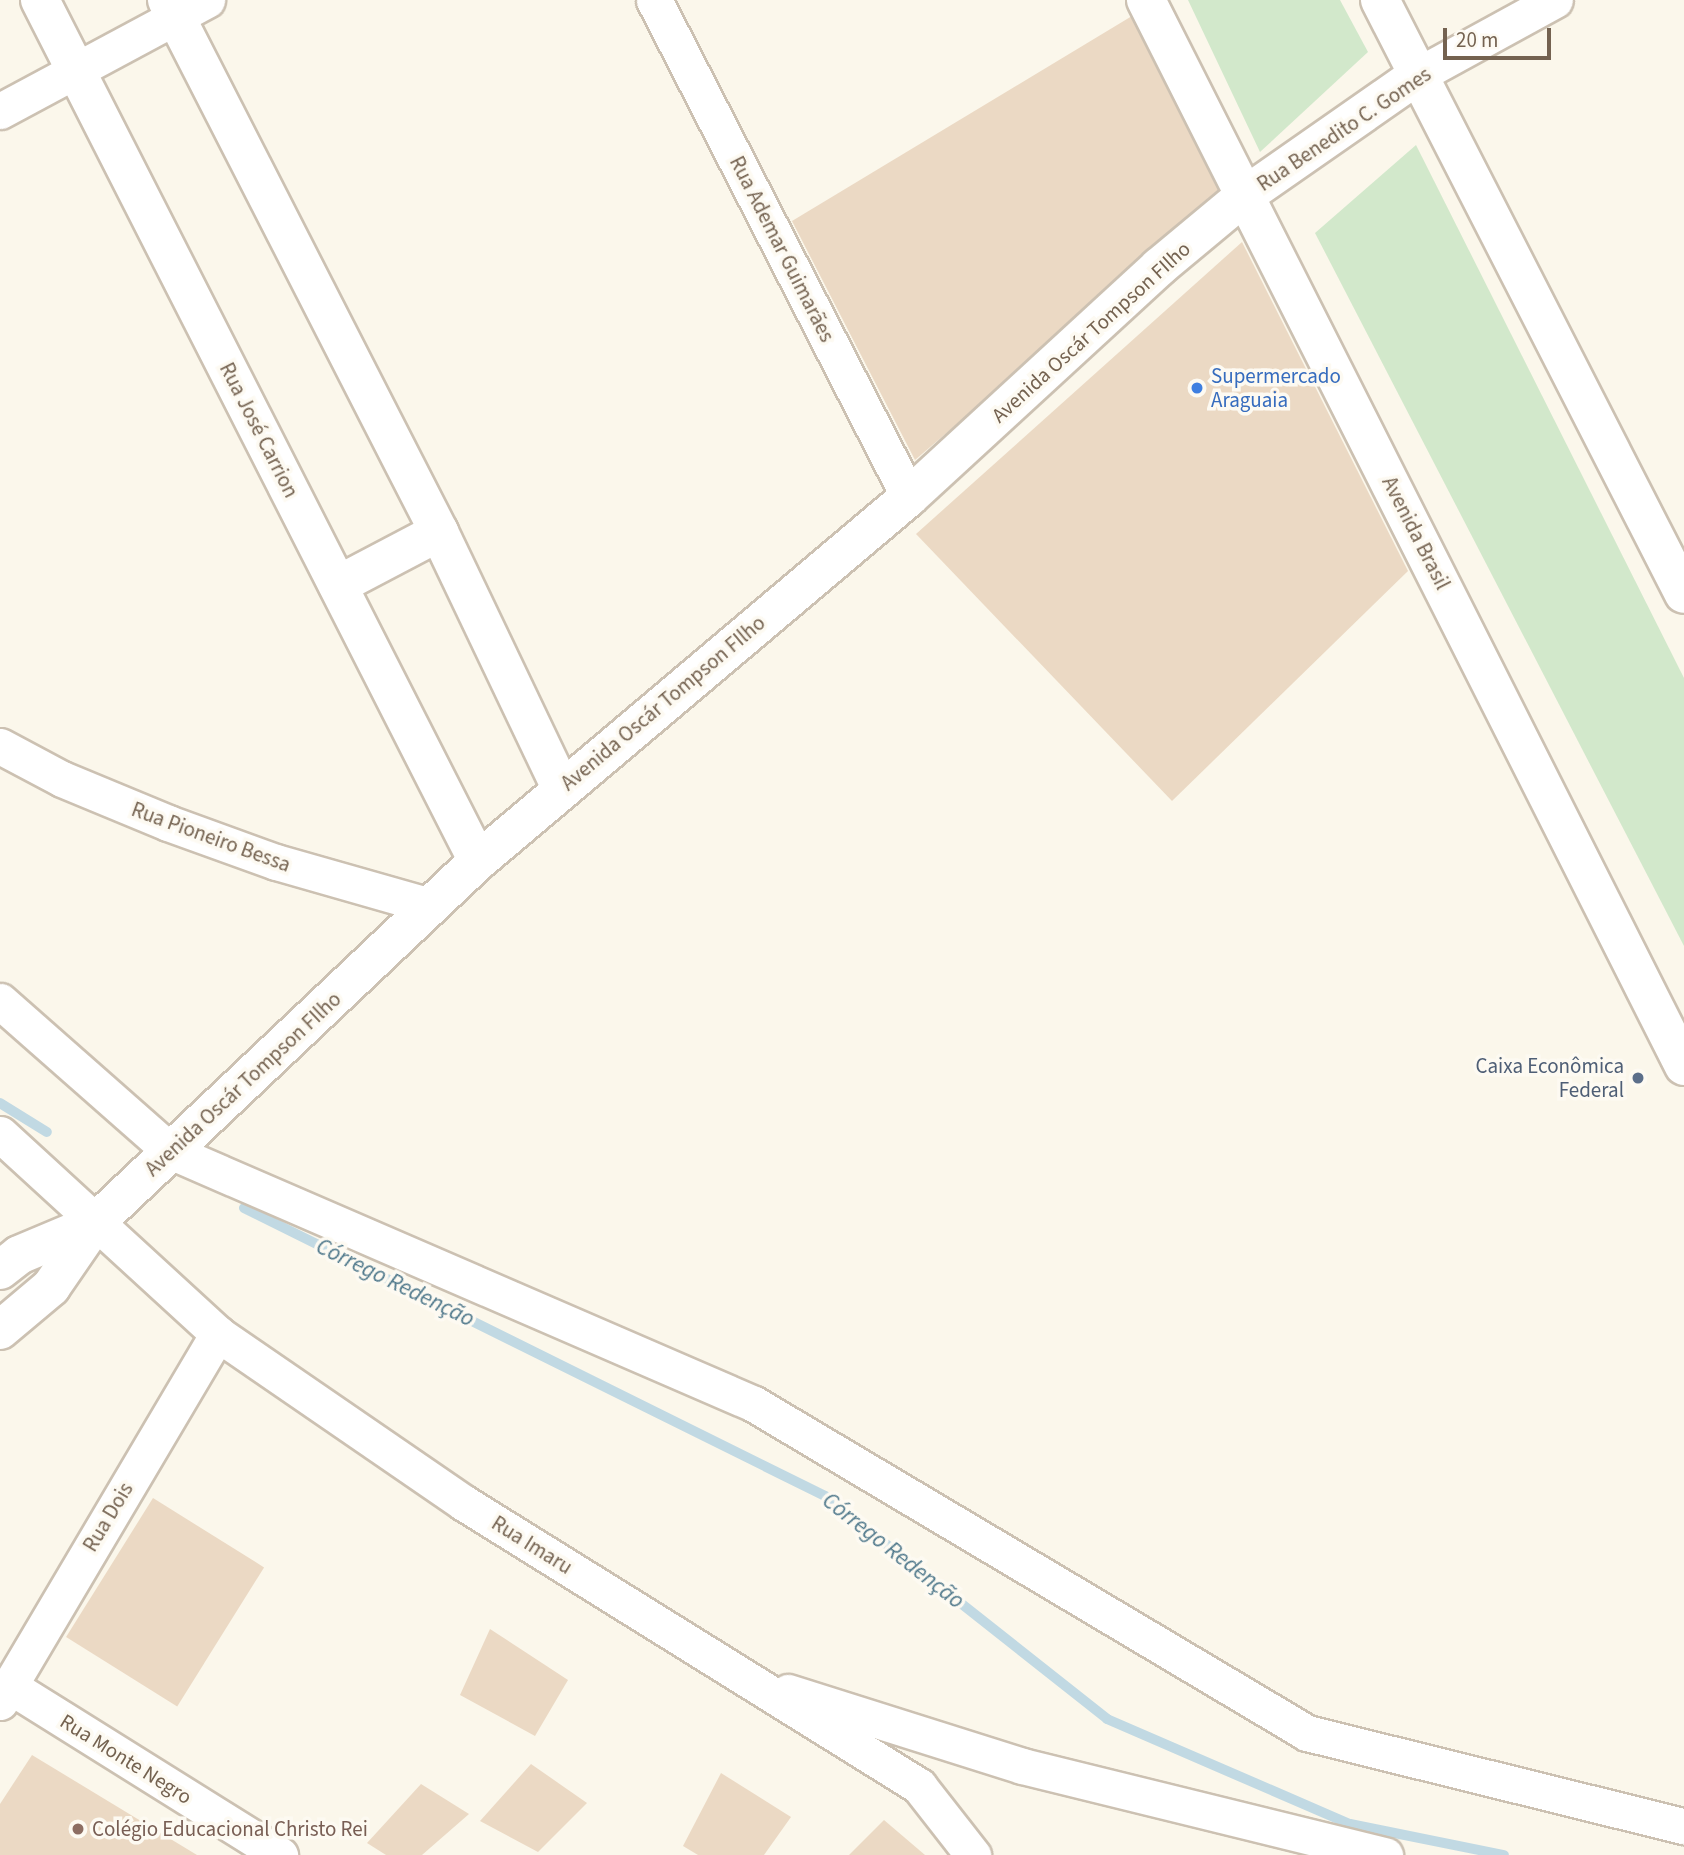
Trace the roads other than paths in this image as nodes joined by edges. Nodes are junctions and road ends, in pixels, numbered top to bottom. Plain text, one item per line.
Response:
1 (40, 0) edge
2 (654, 0) edge
3 (1146, 0) edge
4 (1380, 0) edge
5 (1555, 0) edge
6 (184, 5) edge
7 (76, 68) junction
8 (1418, 75) junction
9 (0, 111) edge
10 (1243, 197) junction
11 (909, 497) junction
12 (439, 532) junction
13 (338, 585) junction
14 (1684, 593) edge
15 (0, 746) edge
16 (561, 789) junction
17 (478, 861) junction
18 (430, 906) junction
19 (0, 1001) edge
20 (1684, 1066) edge
21 (0, 1134) edge
22 (170, 1152) junction
23 (95, 1223) junction
24 (0, 1270) edge
25 (0, 1330) edge
26 (218, 1334) junction
27 (745, 1678) junction
28 (4, 1694) edge
29 (1684, 1826) edge
30 (280, 1855) edge
31 (973, 1855) edge
32 (1385, 1855) edge

1 - 7 street, Rua José Carrion
2 - 11 street, Rua Ademar Guimarães
3 - 10 street, Avenida Brasil
4 - 8 street
5 - 8 street, Rua Benedito C. Gomes
6 - 7 street
6 - 12 street
7 - 9 street
7 - 13 street, Rua José Carrion
8 - 10 street, Rua Benedito C. Gomes
8 - 14 street
10 - 11 street, Avenida Oscár Tompson FIlho
10 - 20 street, Avenida Brasil
11 - 16 street, Avenida Oscár Tompson FIlho
12 - 13 street
12 - 16 street
13 - 17 street, Rua José Carrion
15 - 18 street, Rua Pioneiro Bessa
16 - 17 street, Avenida Oscár Tompson FIlho
17 - 18 street, Avenida Oscár Tompson FIlho
18 - 22 street, Avenida Oscár Tompson FIlho
19 - 22 street
21 - 23 street, Rua Imaru
22 - 23 street, Avenida Oscár Tompson FIlho
22 - 29 street
23 - 24 street, Avenida Oscár Tompson FIlho
23 - 25 street, Avenida Oscár Tompson FIlho
23 - 26 street, Rua Imaru
26 - 27 street, Rua Imaru
26 - 28 street, Rua Dois
27 - 31 street, Rua Imaru
27 - 32 street
28 - 30 street, Rua Monte Negro

